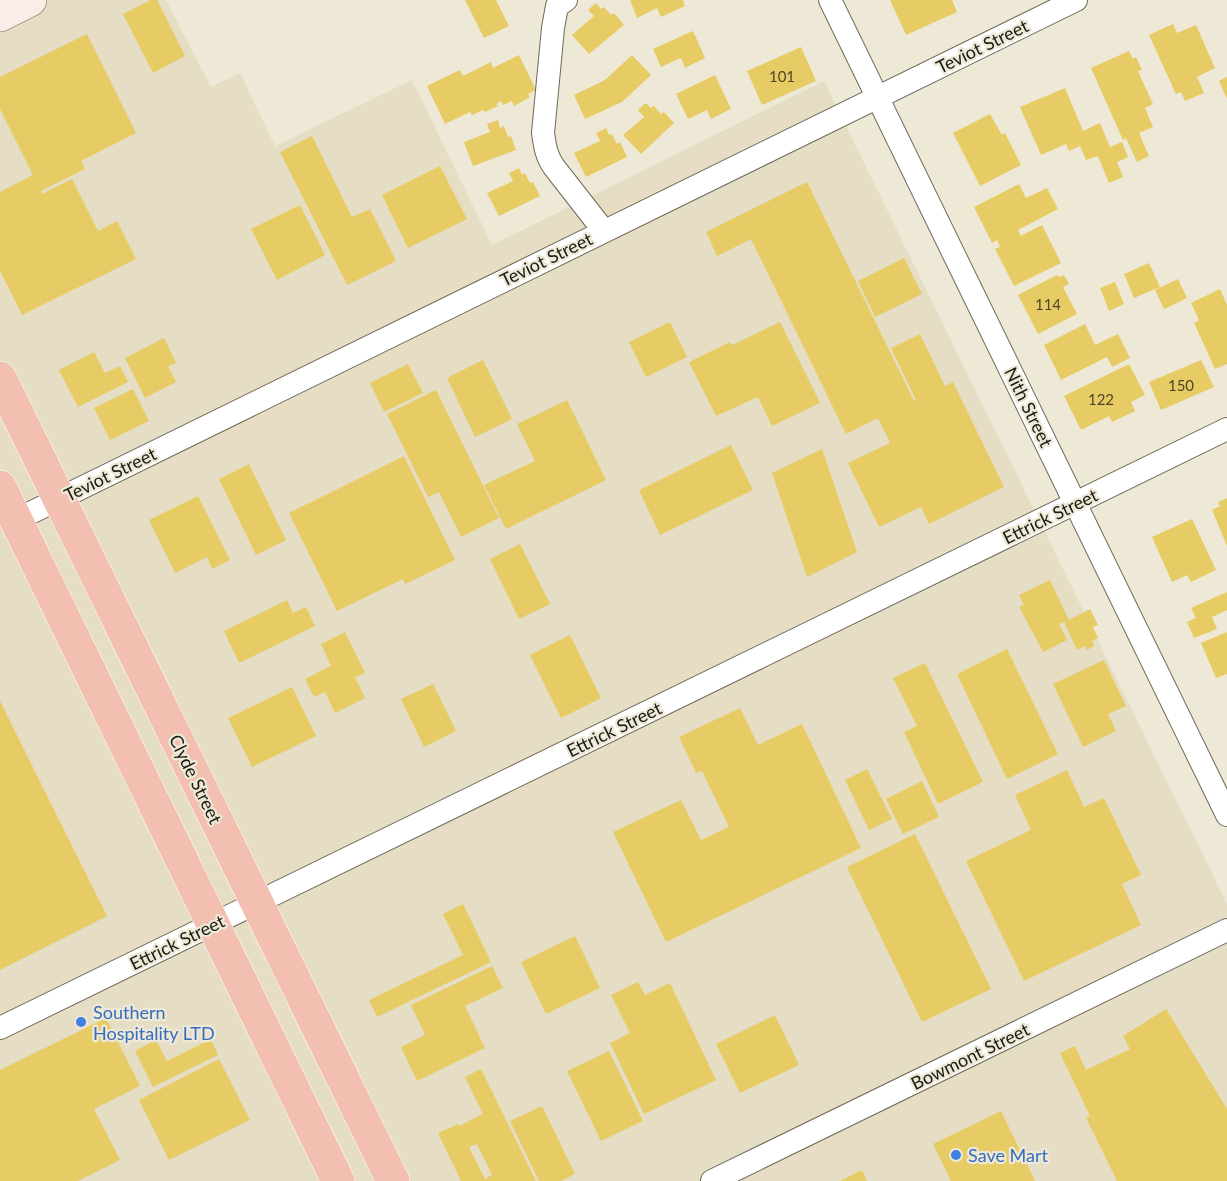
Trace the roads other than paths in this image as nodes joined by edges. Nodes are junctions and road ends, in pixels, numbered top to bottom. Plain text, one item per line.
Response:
1 (30, 0) edge
2 (566, 0) edge
3 (830, 0) edge
4 (1076, 0) edge
5 (0, 15) edge
6 (877, 97) junction
7 (604, 231) junction
8 (0, 378) edge
9 (1227, 429) edge
10 (0, 487) edge
11 (59, 499) junction
12 (1076, 503) junction
13 (16, 520) junction
14 (1227, 815) edge
15 (257, 903) junction
16 (212, 925) junction
17 (1227, 930) edge
18 (0, 1028) edge
19 (338, 1181) edge
20 (393, 1181) edge
21 (712, 1181) edge

1 - 5 main road
2 - 7 street
3 - 6 street, Nith Street
4 - 6 street, Teviot Street
6 - 7 street, Teviot Street
6 - 12 street, Nith Street
7 - 11 street, Teviot Street
8 - 11 highway, Clyde Street
9 - 12 street, Ettrick Street
10 - 13 highway
11 - 13 street, Teviot Street
11 - 15 highway, Clyde Street
12 - 14 street, Nith Street
12 - 15 street, Ettrick Street
13 - 16 highway
15 - 16 street, Ettrick Street
15 - 20 highway, Clyde Street
16 - 18 street, Ettrick Street
16 - 19 highway
17 - 21 street, Bowmont Street

